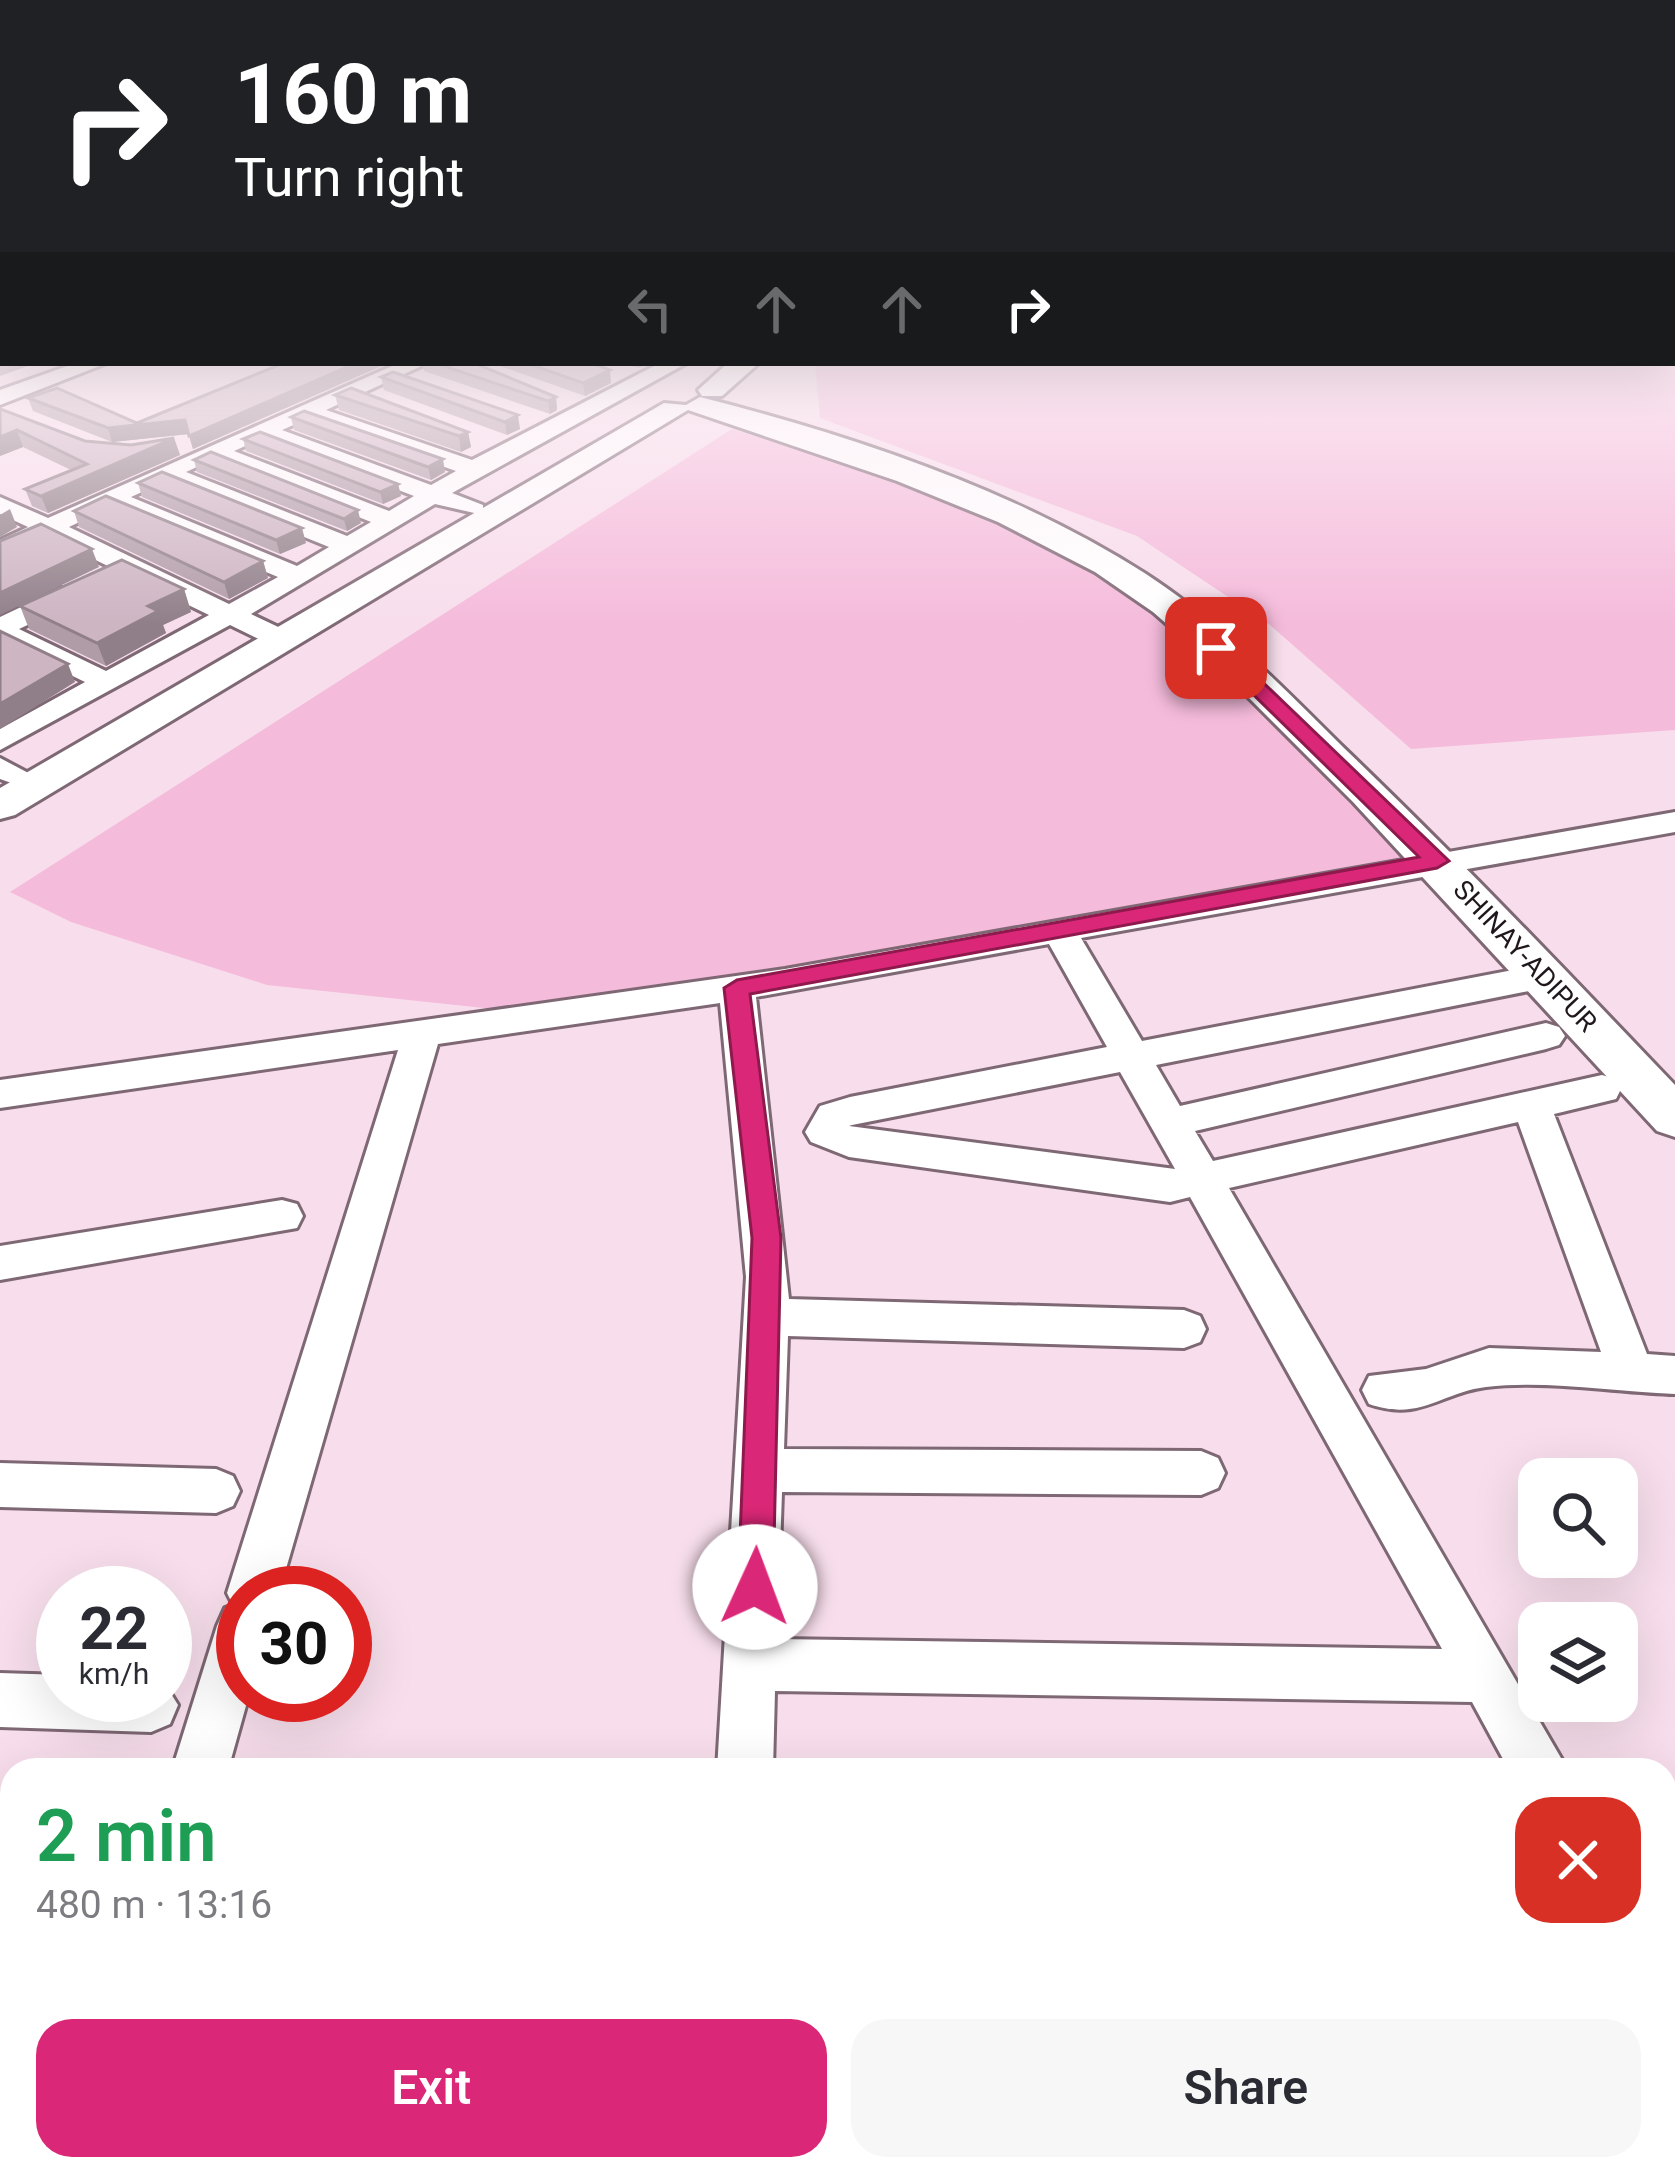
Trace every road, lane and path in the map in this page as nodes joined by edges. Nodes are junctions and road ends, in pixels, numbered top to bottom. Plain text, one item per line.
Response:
1 (231, 422) edge
2 (281, 422) edge
3 (337, 422) edge
4 (542, 422) edge
5 (623, 422) edge
6 (626, 422) edge
7 (771, 422) edge
8 (262, 430) junction
9 (214, 451) junction
10 (141, 457) edge
11 (477, 470) junction
12 (165, 472) junction
13 (437, 495) junction
14 (112, 498) junction
15 (0, 504) edge
16 (474, 510) junction
17 (392, 521) junction
18 (50, 528) junction
19 (350, 546) junction
20 (0, 550) edge
21 (130, 566) junction
22 (299, 576) junction
23 (231, 615) junction
24 (0, 629) edge
25 (274, 635) junction
26 (107, 682) junction
27 (0, 742) edge
28 (5, 785) edge
29 (1675, 822) edge
30 (1618, 831) junction
31 (1675, 852) edge
32 (1453, 858) junction
33 (1059, 931) junction
34 (1544, 976) junction
35 (737, 988) junction
36 (422, 1034) junction
37 (1546, 1036) dead end
38 (1130, 1057) junction
39 (1675, 1071) edge
40 (1602, 1089) dead end
41 (0, 1094) edge
42 (1531, 1104) junction
43 (1675, 1118) edge
44 (1168, 1123) junction
45 (1200, 1181) junction
46 (282, 1216) dead end
47 (0, 1263) edge
48 (766, 1317) junction
49 (1184, 1329) dead end
50 (1653, 1374) edge
51 (1384, 1390) dead end
52 (760, 1470) junction
53 (1201, 1473) dead end
54 (0, 1485) edge
55 (216, 1491) dead end
56 (261, 1566) edge
57 (752, 1664) junction
58 (1486, 1676) junction
59 (0, 1700) edge
60 (36, 1701) edge
61 (216, 1716) edge
62 (204, 1758) edge
63 (746, 1758) edge
64 (1533, 1758) edge

1 - 10 street
2 - 8 street
3 - 11 street
4 - 11 street
5 - 16 main road
6 - 25 main road
7 - 32 main road, SHINAY-ADIPUR
8 - 9 street
8 - 13 street
9 - 12 street
9 - 17 street
11 - 13 street
12 - 14 street
12 - 19 street
13 - 16 street
13 - 17 street
14 - 18 street
14 - 22 street
15 - 18 street
16 - 25 main road
17 - 19 street
18 - 20 street
18 - 21 street
19 - 22 street
21 - 23 street
21 - 24 street
22 - 23 street
23 - 25 street
23 - 26 street
24 - 26 street
25 - 28 main road
26 - 27 street
29 - 30 street
30 - 31 street
30 - 32 street
32 - 33 street
32 - 34 main road, SHINAY-ADIPUR
32 - 39 main road, SHINAY-ADIPUR
33 - 35 street
33 - 38 street
34 - 38 street
34 - 43 main road, SHINAY-ADIPUR
35 - 36 street
35 - 48 street
36 - 41 street
36 - 56 street
37 - 44 street
38 - 44 street
38 - 45 street
40 - 42 street
42 - 45 street
42 - 50 street
44 - 45 street
45 - 58 street
46 - 47 street
48 - 49 street
48 - 52 street
50 - 51 street
52 - 53 street
52 - 57 street
54 - 55 street
57 - 58 street
57 - 63 street
58 - 64 street
59 - 60 street
61 - 62 street

